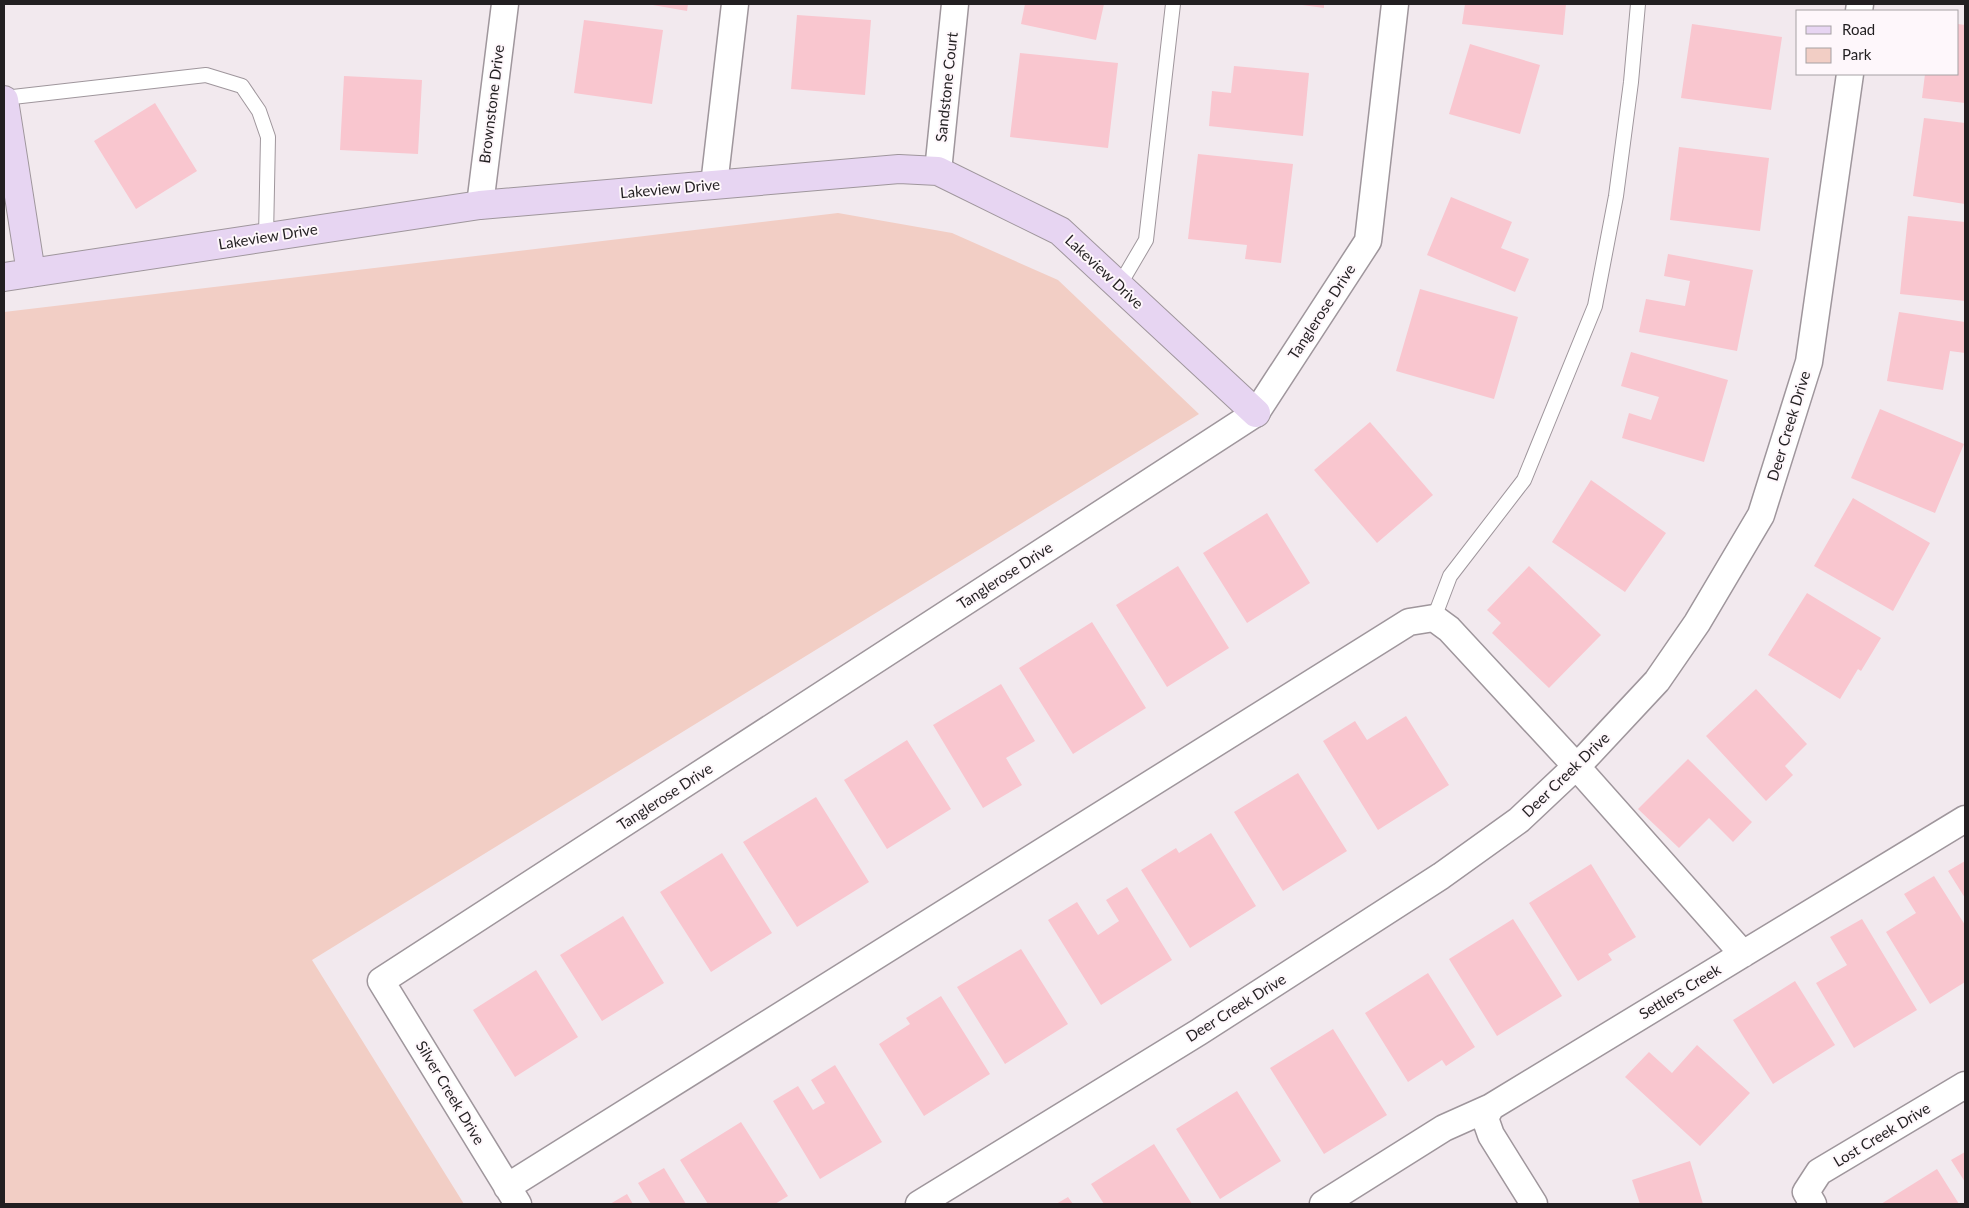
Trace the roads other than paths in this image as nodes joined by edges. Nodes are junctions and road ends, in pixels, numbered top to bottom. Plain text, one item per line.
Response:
1 (505, 4) edge
2 (735, 4) edge
3 (955, 4) edge
4 (1173, 4) edge
5 (1395, 4) edge
6 (1638, 4) edge
7 (1850, 75) edge
8 (4, 99) edge
9 (938, 171) junction
10 (714, 185) junction
11 (480, 204) junction
12 (266, 237) junction
13 (31, 273) junction
14 (4, 277) edge
15 (1119, 286) junction
16 (1256, 413) junction
17 (1434, 618) junction
18 (1576, 766) junction
19 (1965, 819) edge
20 (1743, 954) junction
21 (381, 981) joint
22 (1965, 1085) edge
23 (1491, 1107) junction
24 (513, 1196) edge
25 (1809, 1198) edge
26 (919, 1204) edge
27 (1323, 1204) edge
28 (1534, 1204) edge

1 - 11 street, Brownstone Drive
2 - 10 street
3 - 9 street, Sandstone Court
4 - 15 lane
5 - 16 street, Tanglerose Drive
6 - 17 lane
7 - 18 street, Deer Creek Drive
8 - 12 lane
8 - 13 street
9 - 10 street, Lakeview Drive
9 - 15 street, Lakeview Drive
10 - 11 street, Lakeview Drive
11 - 12 street, Lakeview Drive
12 - 13 street, Lakeview Drive
13 - 14 street, Lakeview Drive
15 - 16 street, Lakeview Drive
16 - 21 street, Tanglerose Drive
17 - 18 street
17 - 24 street
18 - 20 street
18 - 26 street, Deer Creek Drive
19 - 20 street, Settlers Creek
20 - 23 street, Settlers Creek
21 - 24 street, Silver Creek Drive
22 - 25 street, Lost Creek Drive
23 - 27 street, Settlers Creek
23 - 28 street

